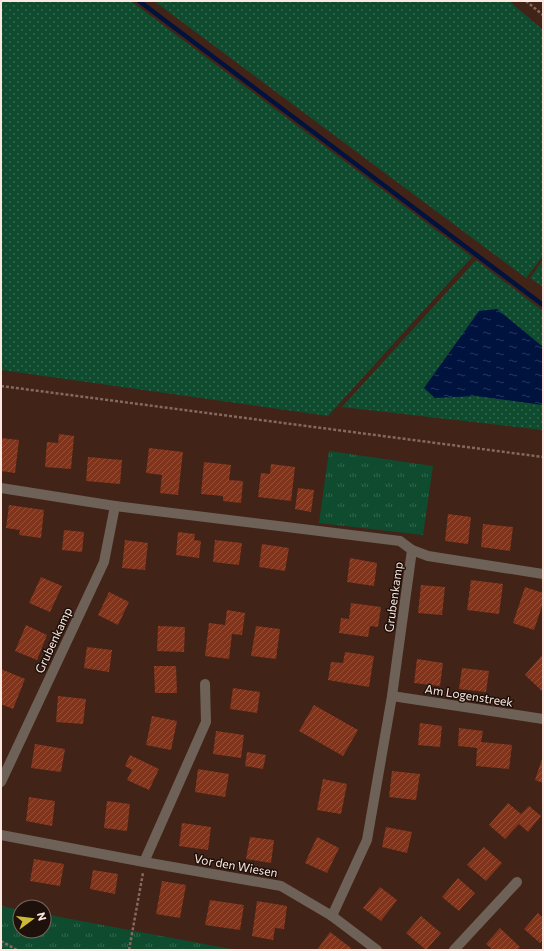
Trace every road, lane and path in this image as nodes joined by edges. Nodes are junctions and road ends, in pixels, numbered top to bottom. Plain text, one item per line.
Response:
1 (526, 1) edge
2 (543, 15) edge
3 (1, 386) edge
4 (543, 457) edge
5 (1, 488) edge
6 (115, 506) junction
7 (412, 550) junction
8 (543, 574) edge
9 (205, 684) dead end
10 (392, 696) junction
11 (543, 719) edge
12 (1, 782) edge
13 (1, 835) edge
14 (144, 862) junction
15 (517, 882) dead end
16 (332, 916) junction
17 (1, 941) edge
18 (17, 950) edge
19 (129, 950) edge
20 (377, 950) edge
21 (454, 950) edge

1 - 2 path
3 - 4 path
5 - 6 street, Grubenkamp
6 - 7 street, Grubenkamp
6 - 12 street, Grubenkamp
7 - 8 street
7 - 10 street, Grubenkamp
9 - 14 street
10 - 11 street, Am Logenstreek
10 - 16 street, Grubenkamp
13 - 14 street, Vor den Wiesen
14 - 16 street, Vor den Wiesen
14 - 19 path
15 - 21 street
16 - 20 street, Vor den Wiesen
17 - 18 path

